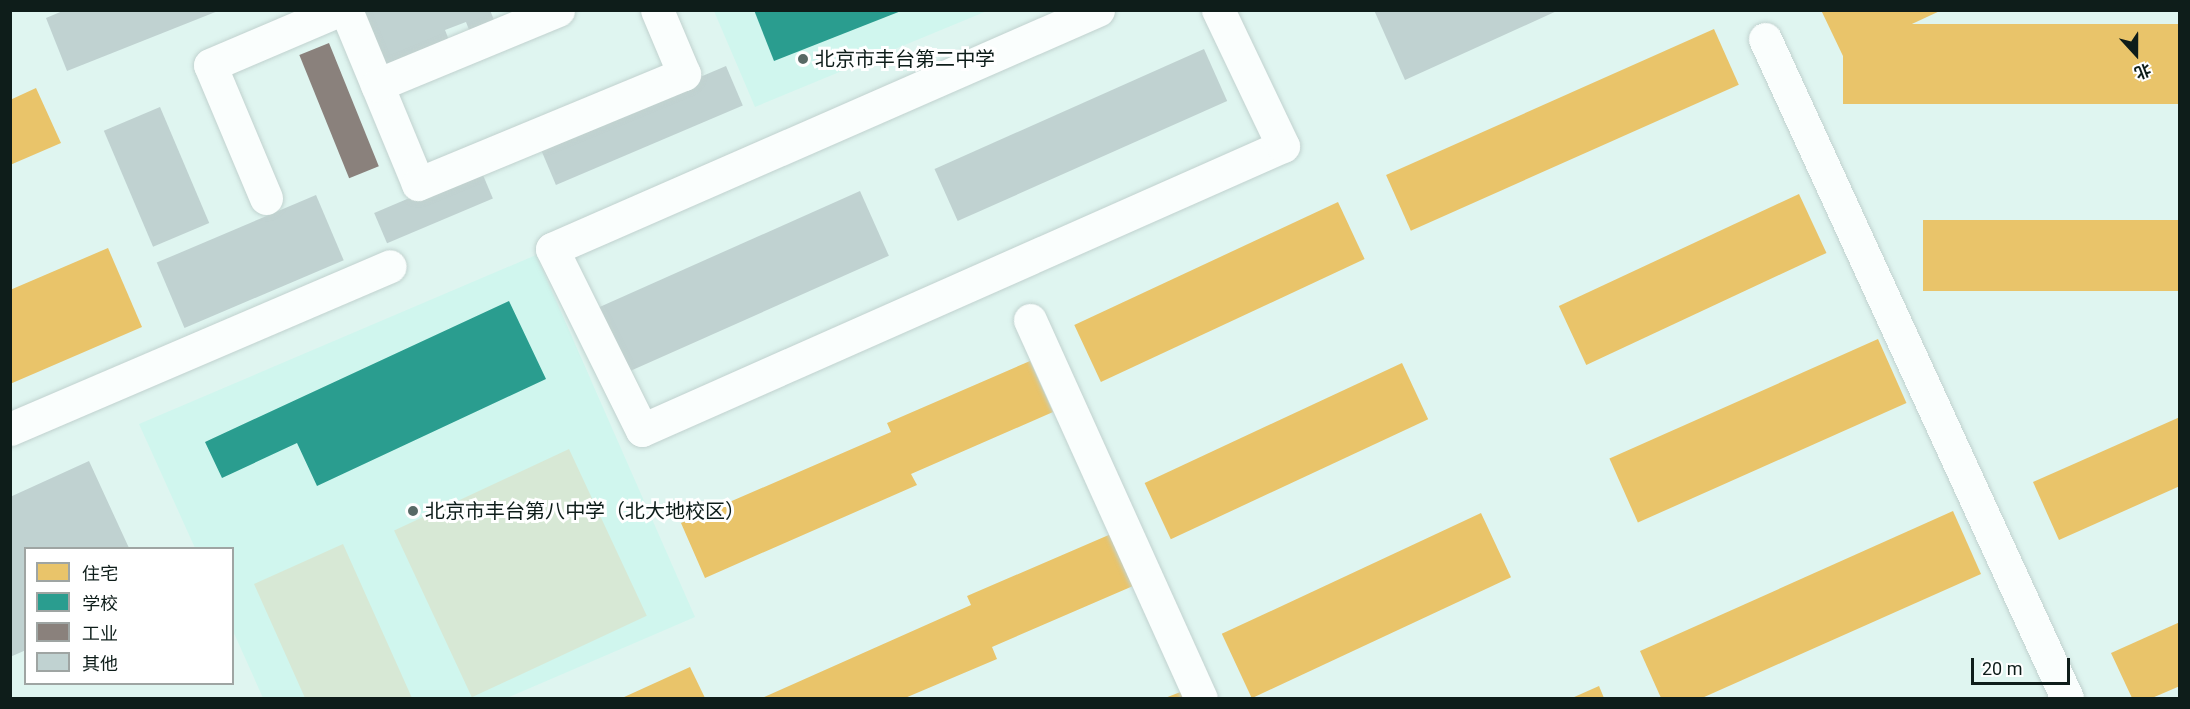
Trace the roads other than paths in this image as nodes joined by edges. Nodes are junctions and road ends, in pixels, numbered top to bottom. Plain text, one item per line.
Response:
1 (339, 10) edge
2 (346, 10) edge
3 (558, 10) edge
4 (657, 10) edge
5 (1098, 10) edge
6 (1218, 10) edge
7 (1766, 39) dead end
8 (377, 85) junction
9 (266, 198) dead end
10 (390, 266) dead end
11 (1030, 320) dead end
12 (10, 429) edge
13 (1201, 699) edge
14 (2067, 699) edge

1 - 9 street
2 - 8 street
3 - 8 street
4 - 8 street
5 - 6 street
7 - 14 street
10 - 12 street
11 - 13 street

